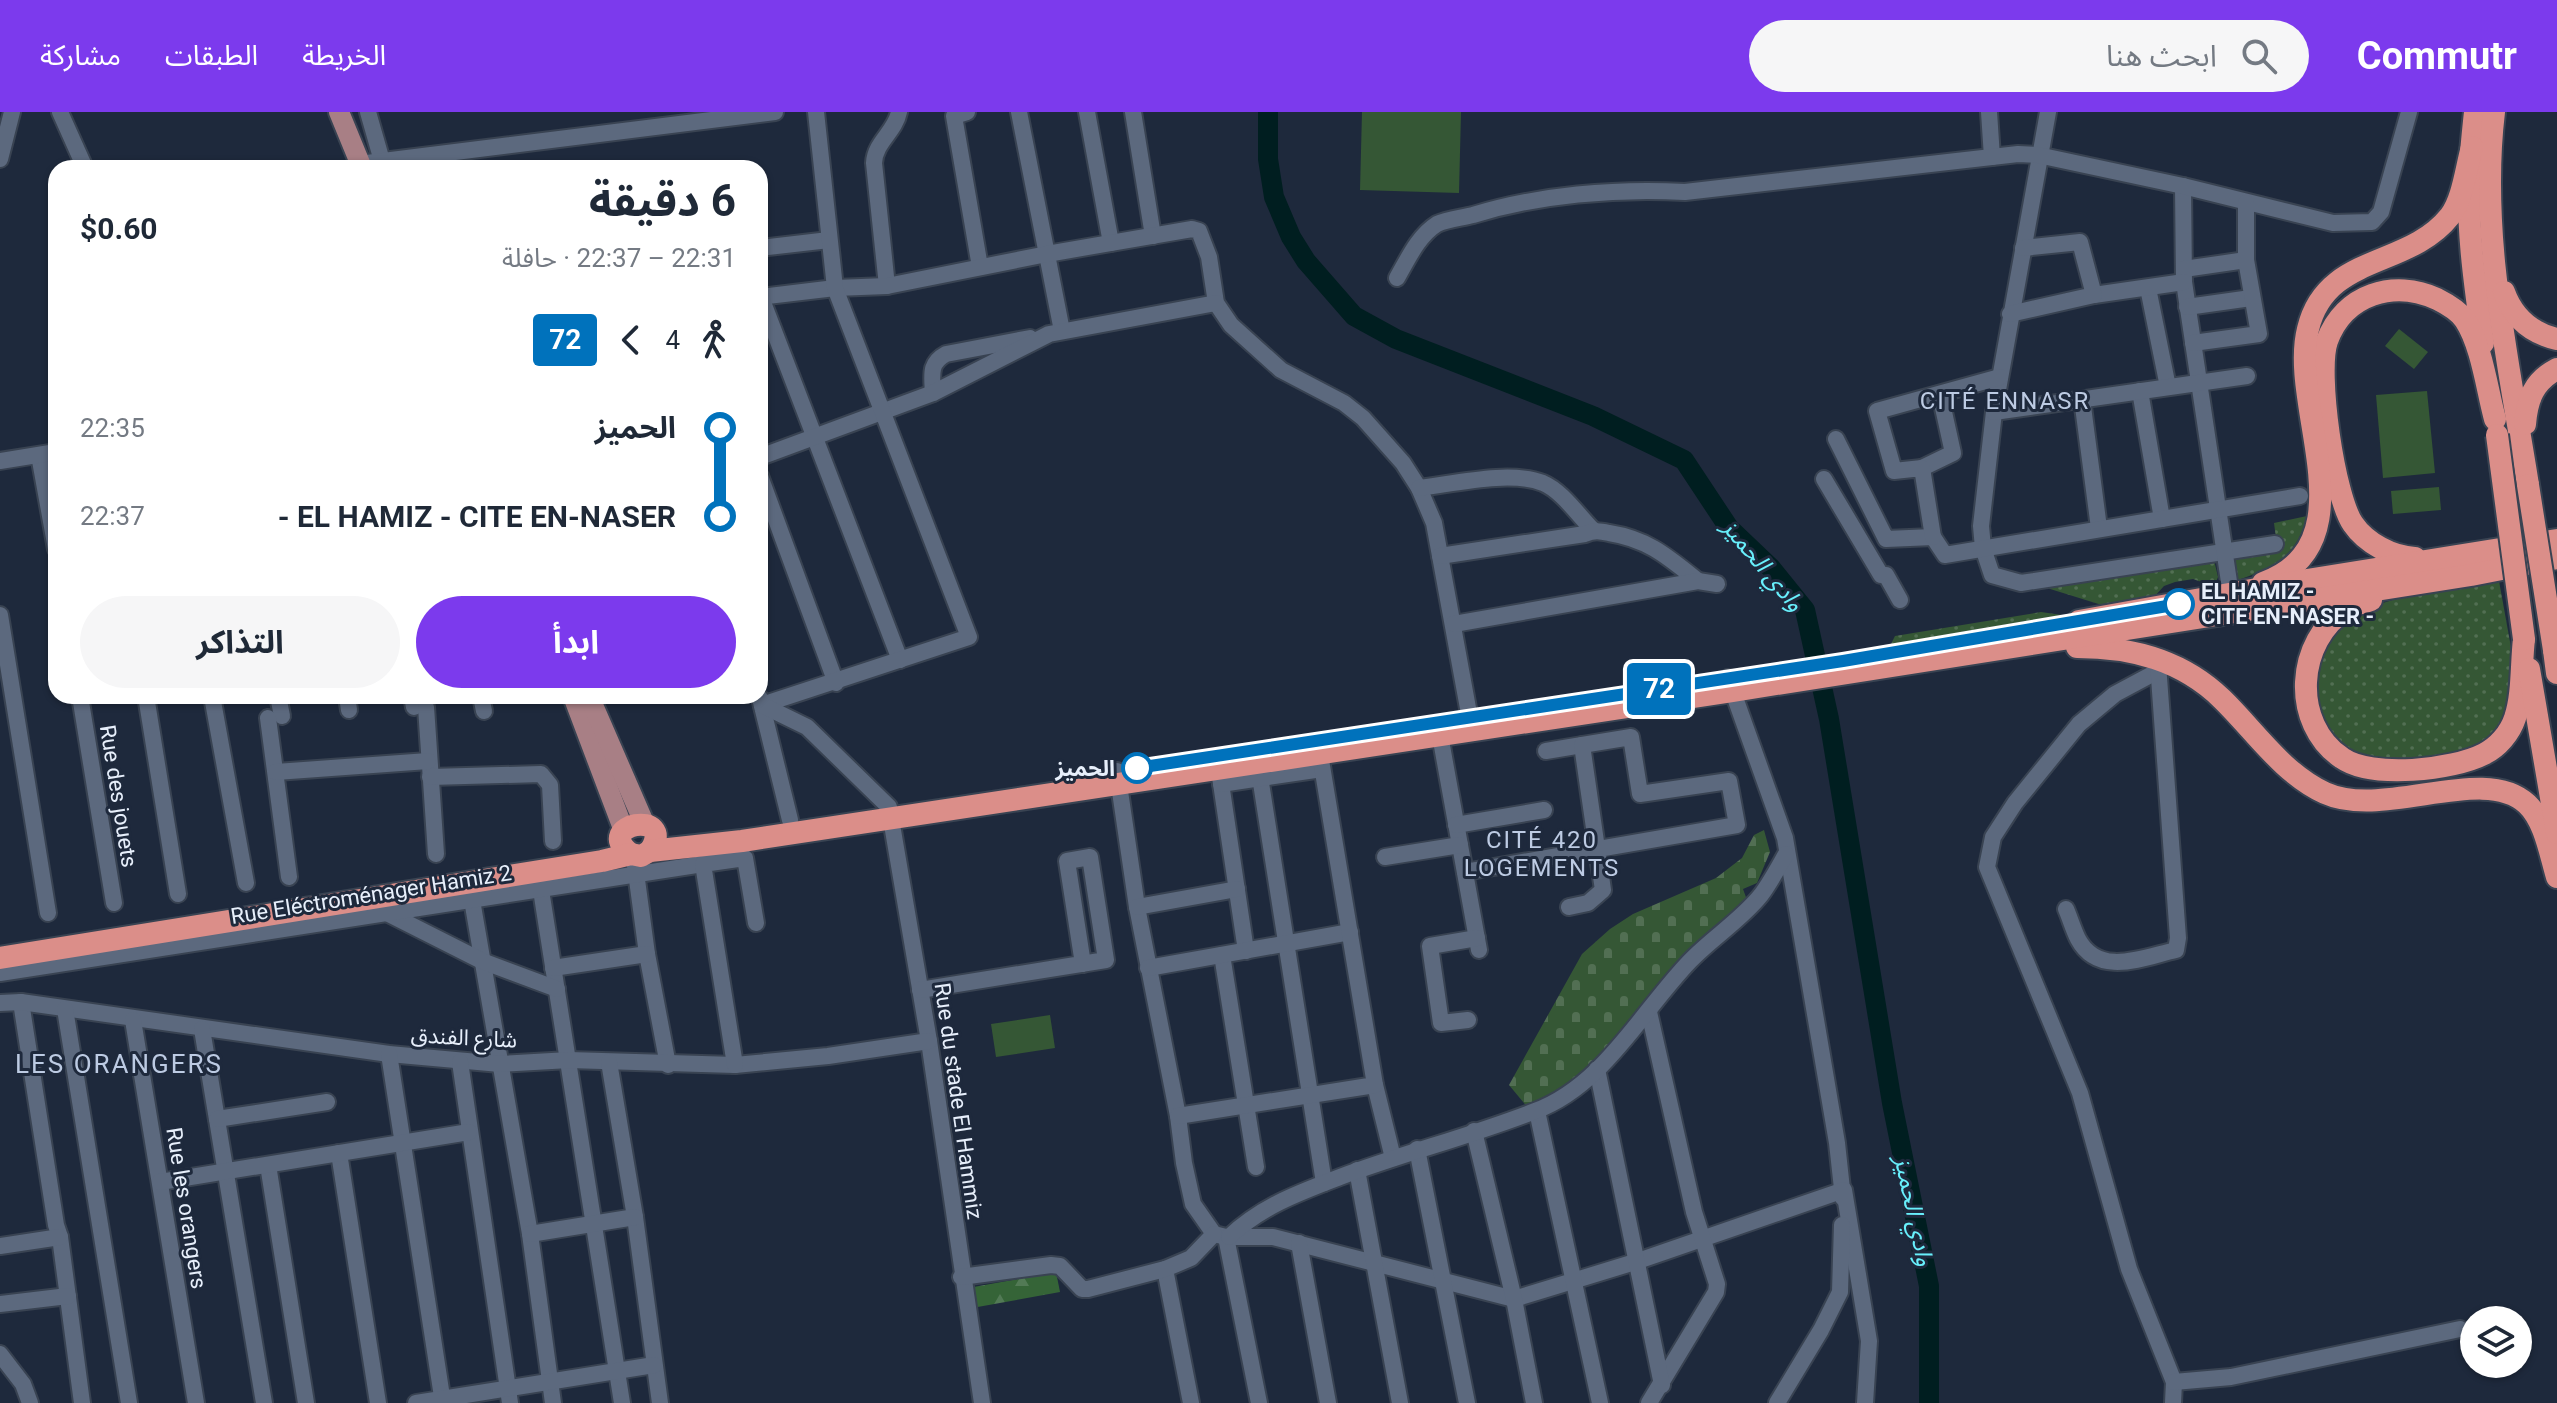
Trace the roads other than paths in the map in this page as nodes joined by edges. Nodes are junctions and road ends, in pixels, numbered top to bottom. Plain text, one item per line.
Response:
1 (12, 112) edge
2 (60, 112) edge
3 (339, 112) edge
4 (347, 112) edge
5 (368, 112) edge
6 (775, 112) edge
7 (816, 112) edge
8 (899, 112) edge
9 (1019, 112) edge
10 (1087, 112) edge
11 (1133, 112) edge
12 (1989, 112) edge
13 (2048, 112) edge
14 (2409, 112) edge
15 (2475, 112) edge
16 (2494, 112) edge
17 (958, 113) edge
18 (2472, 147) junction
19 (2038, 155) junction
20 (1992, 157) junction
21 (0, 159) edge
22 (81, 160) edge
23 (367, 160) edge
24 (368, 160) edge
25 (370, 160) edge
26 (408, 160) edge
27 (2183, 186) junction
28 (2246, 203) junction
29 (1153, 236) junction
30 (829, 240) junction
31 (1111, 243) junction
32 (768, 247) edge
33 (2023, 248) junction
34 (1047, 254) junction
35 (2246, 260) junction
36 (980, 267) junction
37 (2495, 268) junction
38 (2184, 276) junction
39 (1397, 278) dead end
40 (887, 286) junction
41 (835, 288) junction
42 (2148, 288) junction
43 (2094, 295) junction
44 (768, 296) edge
45 (2251, 298) junction
46 (1216, 303) junction
47 (2187, 307) junction
48 (2010, 314) junction
49 (768, 315) edge
50 (1055, 332) junction
51 (2557, 339) edge
52 (2193, 343) junction
53 (2557, 369) edge
54 (2247, 376) dead end
55 (2000, 377) junction
56 (2198, 382) junction
57 (2168, 387) junction
58 (2140, 391) junction
59 (933, 393) junction
60 (1940, 394) junction
61 (2082, 399) junction
62 (881, 411) junction
63 (1994, 412) junction
64 (2496, 427) junction
65 (816, 436) junction
66 (1836, 439) dead end
67 (2523, 453) junction
68 (48, 454) edge
69 (768, 454) edge
70 (0, 461) edge
71 (1922, 468) junction
72 (1824, 479) dead end
73 (1419, 488) junction
74 (2300, 496) dead end
75 (768, 498) edge
76 (2218, 511) junction
77 (2162, 519) junction
78 (1879, 525) junction
79 (2099, 528) junction
80 (1593, 530) junction
81 (1933, 537) junction
82 (1859, 538) junction
83 (2557, 540) edge
84 (2275, 544) dead end
85 (1983, 548) junction
86 (2224, 552) junction
87 (1440, 556) junction
88 (2557, 558) edge
89 (2471, 564) junction
90 (1698, 581) junction
91 (1717, 584) dead end
92 (2231, 595) junction
93 (1900, 600) dead end
94 (0, 615) edge
95 (1454, 624) junction
96 (2524, 639) junction
97 (2004, 648) junction
98 (2555, 656) edge
99 (900, 660) junction
100 (1881, 661) junction
101 (2158, 665) junction
102 (2557, 673) edge
103 (836, 683) junction
104 (1730, 685) junction
105 (768, 699) edge
106 (81, 704) edge
107 (147, 704) edge
108 (213, 704) edge
109 (277, 704) edge
110 (417, 704) edge
111 (577, 704) edge
112 (592, 704) edge
113 (761, 704) edge
114 (766, 704) edge
115 (1471, 724) junction
116 (1440, 735) junction
117 (1582, 745) junction
118 (1546, 751) dead end
119 (1321, 762) junction
120 (429, 769) junction
121 (1259, 771) junction
122 (276, 772) junction
123 (1118, 777) junction
124 (1220, 777) junction
125 (1544, 810) dead end
126 (890, 812) junction
127 (790, 820) junction
128 (1456, 825) junction
129 (2557, 833) edge
130 (639, 840) junction
131 (553, 841) dead end
132 (742, 841) junction
133 (1460, 845) junction
134 (1598, 849) junction
135 (436, 854) dead end
136 (1786, 854) junction
137 (1385, 857) dead end
138 (703, 864) junction
139 (1465, 872) junction
140 (289, 877) dead end
141 (2557, 877) edge
142 (246, 883) dead end
143 (1237, 889) junction
144 (541, 890) junction
145 (178, 894) dead end
146 (472, 900) junction
147 (114, 903) dead end
148 (1137, 907) junction
149 (1569, 907) dead end
150 (2066, 909) dead end
151 (48, 913) dead end
152 (387, 913) junction
153 (756, 923) dead end
154 (1350, 932) junction
155 (0, 943) edge
156 (1286, 944) junction
157 (1246, 951) junction
158 (647, 954) junction
159 (1222, 955) junction
160 (0, 958) edge
161 (482, 961) junction
162 (1083, 964) junction
163 (553, 968) junction
164 (1148, 968) junction
165 (0, 973) edge
166 (557, 989) junction
167 (920, 990) junction
168 (21, 1002) junction
169 (0, 1003) edge
170 (65, 1009) junction
171 (1649, 1012) junction
172 (133, 1020) junction
173 (1468, 1020) dead end
174 (202, 1029) junction
175 (929, 1041) junction
176 (389, 1054) junction
177 (569, 1060) junction
178 (460, 1062) junction
179 (609, 1062) junction
180 (500, 1064) junction
181 (668, 1065) junction
182 (735, 1065) junction
183 (1597, 1069) junction
184 (1375, 1085) junction
185 (1309, 1095) junction
186 (327, 1102) dead end
187 (1244, 1106) junction
188 (1537, 1111) junction
189 (1178, 1116) junction
190 (217, 1119) junction
191 (1474, 1131) junction
192 (469, 1132) junction
193 (403, 1142) junction
194 (1417, 1149) junction
195 (339, 1153) junction
196 (1393, 1158) junction
197 (268, 1165) junction
198 (1256, 1167) dead end
199 (1357, 1170) junction
200 (226, 1172) junction
201 (160, 1182) junction
202 (1324, 1183) junction
203 (1844, 1190) junction
204 (635, 1217) junction
205 (595, 1224) junction
206 (530, 1234) junction
207 (1223, 1236) junction
208 (60, 1237) junction
209 (1702, 1239) junction
210 (1299, 1243) junction
211 (0, 1246) edge
212 (1374, 1262) junction
213 (1635, 1262) junction
214 (1165, 1269) junction
215 (961, 1277) junction
216 (1442, 1280) junction
217 (1574, 1282) junction
218 (68, 1296) junction
219 (1514, 1299) junction
220 (0, 1304) edge
221 (2460, 1329) dead end
222 (0, 1354) edge
223 (654, 1365) junction
224 (618, 1370) junction
225 (550, 1381) junction
226 (2174, 1382) junction
227 (1662, 1385) junction
228 (508, 1396) edge
229 (443, 1401) edge
230 (30, 1403) edge
231 (82, 1403) edge
232 (129, 1403) edge
233 (196, 1403) edge
234 (264, 1403) edge
235 (306, 1403) edge
236 (378, 1403) edge
237 (416, 1403) edge
238 (553, 1403) edge
239 (622, 1403) edge
240 (660, 1403) edge
241 (982, 1403) edge
242 (1191, 1403) edge
243 (1259, 1403) edge
244 (1328, 1403) edge
245 (1400, 1403) edge
246 (1467, 1403) edge
247 (1534, 1403) edge
248 (1600, 1403) edge
249 (1649, 1403) edge
250 (1777, 1403) edge
251 (1865, 1403) edge
252 (2173, 1403) edge

1 - 21 street
2 - 22 street
3 - 23 main road
4 - 24 main road
5 - 25 street
6 - 26 street
7 - 30 street
8 - 40 street
9 - 34 street
10 - 31 street
11 - 29 street
12 - 20 street
13 - 19 street
14 - 28 street
15 - 18 highway
16 - 37 highway
17 - 36 street
18 - 64 highway
18 - 92 highway
19 - 20 street
19 - 27 street
19 - 33 street
20 - 39 street
27 - 28 street
27 - 38 street
28 - 35 street
29 - 31 street
29 - 46 street
30 - 32 street
30 - 41 street
31 - 34 street
33 - 43 street
33 - 48 street
34 - 36 street
34 - 50 street
35 - 38 street
35 - 45 street
36 - 40 street
37 - 51 highway
37 - 67 highway
38 - 42 street
38 - 47 street
40 - 41 street
41 - 44 street
41 - 62 street
42 - 43 street
42 - 57 street
43 - 48 street
45 - 47 street
45 - 52 street
46 - 50 street
46 - 73 street
47 - 52 street
48 - 55 street
49 - 65 street
50 - 59 street
50 - 59 street
52 - 56 street
53 - 67 highway
54 - 56 street
55 - 60 street
55 - 63 street
56 - 57 street
56 - 76 street
57 - 58 street
58 - 61 street
58 - 77 street
59 - 62 street
60 - 71 street
60 - 71 street
61 - 63 street
61 - 79 street
62 - 65 street
62 - 99 street
63 - 85 street
64 - 89 highway
64 - 96 highway, bridge
65 - 69 street
65 - 99 street
66 - 78 street
67 - 98 highway, bridge
68 - 70 street
71 - 81 street
72 - 82 street
73 - 80 street
73 - 87 street
74 - 76 street
75 - 103 street
76 - 77 street
76 - 86 street
77 - 79 street
78 - 81 street
78 - 82 street
79 - 85 street
80 - 87 street
80 - 90 street
81 - 85 street
82 - 93 street
83 - 89 highway
84 - 86 street
85 - 86 street
86 - 92 street
87 - 95 street
88 - 89 highway
89 - 92 highway
89 - 96 highway
89 - 97 highway
90 - 91 street
90 - 95 street
92 - 100 highway
94 - 151 street
95 - 115 street
96 - 129 highway
97 - 100 highway
97 - 101 highway
98 - 102 highway
99 - 103 street
100 - 104 highway
101 - 141 highway
101 - 150 street
101 - 226 street
103 - 105 street
104 - 115 highway
104 - 136 street
106 - 147 street, Rue des jouets
107 - 145 street
108 - 142 street
109 - 122 street
110 - 120 street
111 - 130 main road
112 - 130 main road
113 - 127 street
114 - 126 street
115 - 116 highway
115 - 123 highway
116 - 119 highway
116 - 128 street
117 - 118 street
117 - 134 street
117 - 134 street
119 - 121 highway
119 - 154 street
120 - 122 street
120 - 131 street
120 - 135 street
121 - 124 highway
121 - 156 street
122 - 140 street
123 - 124 highway
123 - 126 highway
123 - 148 street
124 - 143 street
125 - 128 street
126 - 127 highway
126 - 132 highway
126 - 167 street, Rue du stade El Hammiz
127 - 130 highway
128 - 133 street
130 - 132 highway
130 - 138 street, Rue Eléctroménager Hamiz 2
130 - 144 street, Rue Eléctroménager Hamiz 2
130 - 155 highway
130 - 158 street
130 - 160 highway
132 - 138 street, Rue Eléctroménager Hamiz 2
133 - 137 street
133 - 139 street
134 - 139 street
134 - 149 street
136 - 171 street
136 - 203 street
138 - 153 street
138 - 182 street
139 - 173 street
143 - 148 street
143 - 157 street
144 - 146 street, Rue Eléctroménager Hamiz 2
144 - 163 street
146 - 152 street, Rue Eléctroménager Hamiz 2
146 - 161 street
148 - 164 street
152 - 161 street
152 - 165 street, Rue Eléctroménager Hamiz 2
154 - 156 street
154 - 184 street
156 - 157 street
156 - 185 street
157 - 159 street
158 - 163 street
158 - 181 street
159 - 164 street
159 - 187 street
161 - 166 street
161 - 180 street
162 - 162 street
162 - 167 street
163 - 166 street
164 - 189 street
166 - 177 street
167 - 175 street, Rue du stade El Hammiz
168 - 169 street, شارع الفندق
168 - 170 street, شارع الفندق
168 - 208 street
170 - 172 street, شارع الفندق
170 - 232 street
171 - 183 street
171 - 209 street
172 - 174 street, شارع الفندق
172 - 201 street, Rue les orangers
174 - 176 street, شارع الفندق
174 - 190 street
175 - 182 street, شارع الفندق
175 - 215 street, Rue du stade El Hammiz
176 - 178 street, شارع الفندق
176 - 193 street
177 - 179 street, شارع الفندق
177 - 180 street, شارع الفندق
177 - 205 street
178 - 180 street, شارع الفندق
178 - 192 street
179 - 181 street, شارع الفندق
179 - 204 street
180 - 206 street
181 - 182 street, شارع الفندق
183 - 188 street
183 - 213 street
184 - 185 street
184 - 196 street
185 - 187 street
185 - 202 street
186 - 190 street
187 - 189 street
187 - 198 street
188 - 191 street
188 - 217 street
189 - 207 street
190 - 200 street
191 - 194 street
191 - 219 street
192 - 193 street
192 - 228 street
193 - 195 street
193 - 229 street
194 - 196 street
194 - 216 street
195 - 197 street
195 - 236 street
196 - 199 street
197 - 200 street
197 - 235 street
199 - 202 street
199 - 212 street
200 - 201 street
200 - 234 street
201 - 233 street, Rue les orangers
202 - 207 street
203 - 209 street
203 - 250 street
203 - 251 street
204 - 205 street
204 - 223 street
205 - 206 street
205 - 224 street
206 - 225 street
207 - 210 street
207 - 214 street
207 - 243 street
208 - 211 street
208 - 218 street
209 - 213 street
209 - 227 street
210 - 212 street
210 - 244 street
212 - 216 street
212 - 245 street
213 - 217 street
213 - 227 street
214 - 215 street
214 - 242 street
215 - 241 street, Rue du stade El Hammiz
216 - 219 street
216 - 246 street
217 - 219 street
217 - 248 street
218 - 220 street
218 - 231 street
219 - 247 street
221 - 226 street
222 - 230 street
223 - 224 street
223 - 240 street
224 - 225 street
224 - 239 street
225 - 228 street
225 - 238 street
226 - 252 street
227 - 249 street
228 - 229 street
229 - 237 street

